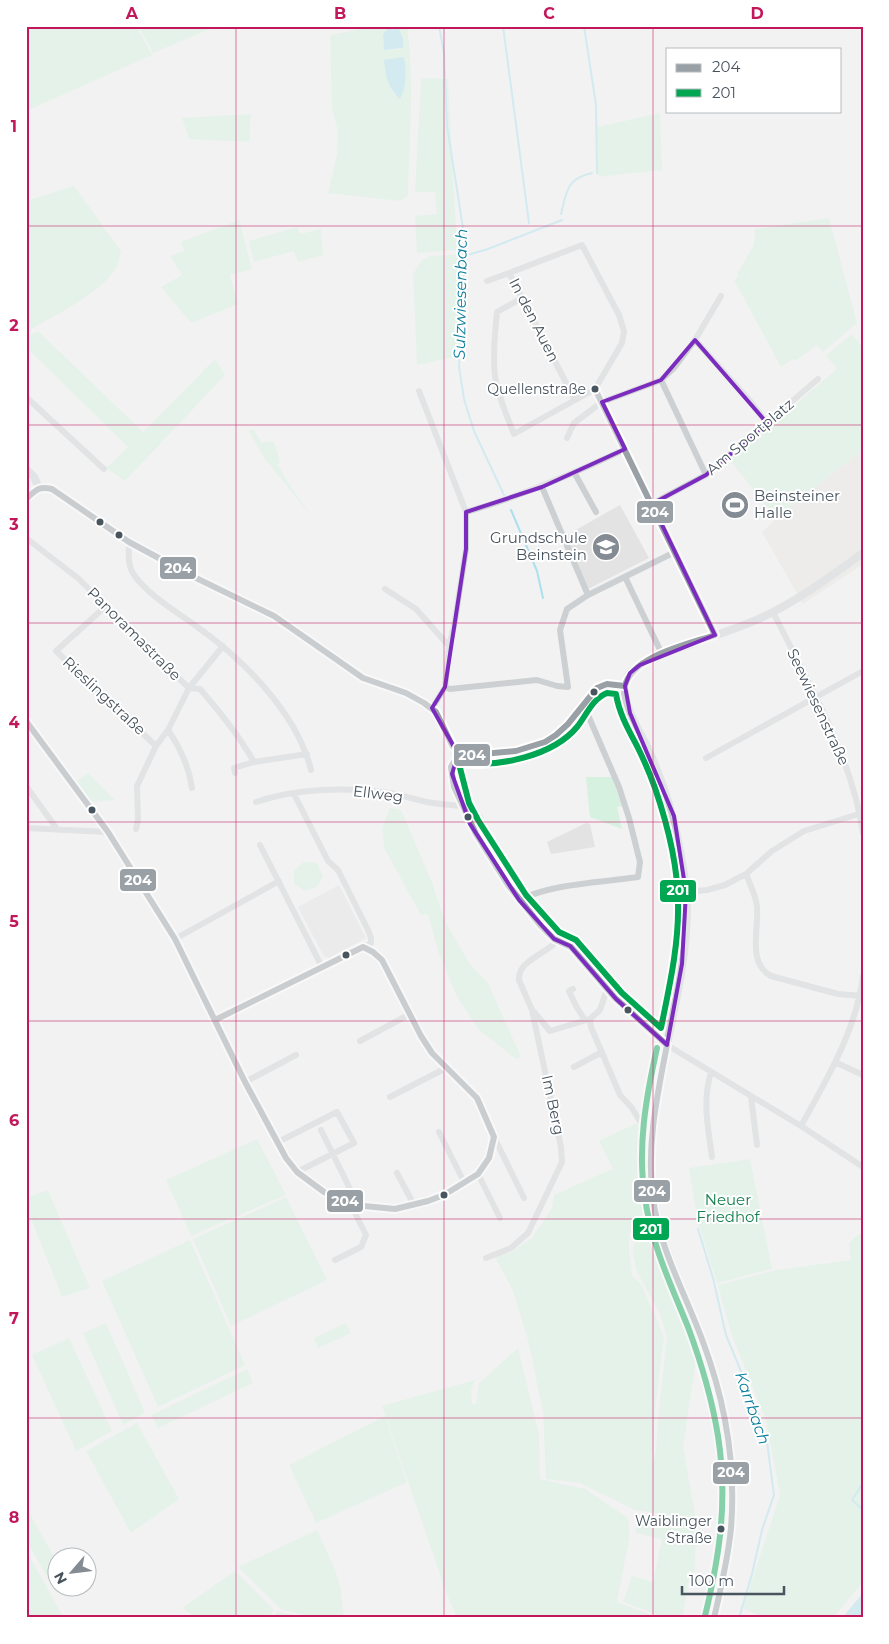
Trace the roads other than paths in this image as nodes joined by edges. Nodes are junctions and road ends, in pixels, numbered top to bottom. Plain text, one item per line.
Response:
1 (509, 273) junction
2 (487, 281) dead end
3 (721, 296) dead end
4 (522, 298) junction
5 (696, 340) junction
6 (661, 380) junction
7 (818, 380) dead end
8 (595, 389) junction
9 (419, 391) dead end
10 (26, 397) edge
11 (575, 400) junction
12 (602, 402) junction
13 (767, 423) junction
14 (567, 438) dead end
15 (625, 449) junction
16 (26, 469) edge
17 (104, 469) dead end
18 (574, 472) junction
19 (706, 475) junction
20 (542, 487) junction
21 (39, 488) junction
22 (26, 499) edge
23 (652, 504) junction
24 (466, 512) junction
25 (596, 512) dead end
26 (26, 538) edge
27 (130, 542) junction
28 (675, 552) junction
29 (863, 553) edge
30 (625, 577) junction
31 (385, 589) dead end
32 (588, 595) junction
33 (106, 606) junction
34 (773, 612) junction
35 (715, 635) junction
36 (223, 646) junction
37 (449, 646) junction
38 (662, 654) junction
39 (863, 671) edge
40 (625, 686) junction
41 (445, 687) junction
42 (189, 688) junction
43 (816, 698) junction
44 (432, 708) junction
45 (580, 709) junction
46 (26, 721) edge
47 (168, 730) junction
48 (156, 746) junction
49 (459, 753) junction
50 (307, 754) junction
51 (706, 758) dead end
52 (254, 762) junction
53 (311, 770) dead end
54 (235, 773) dead end
55 (26, 786) edge
56 (192, 788) dead end
57 (294, 794) junction
58 (256, 802) dead end
59 (461, 806) junction
60 (861, 813) edge
61 (26, 828) edge
62 (57, 829) junction
63 (136, 829) dead end
64 (108, 832) junction
65 (863, 833) edge
66 (260, 845) dead end
67 (746, 874) junction
68 (279, 882) junction
69 (686, 892) junction
70 (519, 900) junction
71 (175, 939) junction
72 (557, 941) junction
73 (363, 947) junction
74 (322, 967) junction
75 (863, 976) edge
76 (573, 989) dead end
77 (607, 989) junction
78 (862, 996) edge
79 (532, 1010) junction
80 (410, 1014) junction
81 (587, 1019) junction
82 (215, 1020) junction
83 (360, 1041) dead end
84 (667, 1045) junction
85 (602, 1052) junction
86 (296, 1055) dead end
87 (836, 1062) junction
88 (574, 1067) dead end
89 (446, 1068) junction
90 (710, 1072) junction
91 (863, 1075) edge
92 (245, 1082) junction
93 (390, 1097) dead end
94 (751, 1097) junction
95 (638, 1120) dead end
96 (800, 1126) junction
97 (321, 1130) dead end
98 (439, 1132) dead end
99 (494, 1137) junction
100 (276, 1143) junction
101 (757, 1145) dead end
102 (333, 1154) junction
103 (712, 1157) dead end
104 (863, 1167) edge
105 (297, 1172) junction
106 (397, 1173) dead end
107 (478, 1174) junction
108 (464, 1182) junction
109 (524, 1198) dead end
110 (354, 1205) junction
111 (414, 1205) junction
112 (500, 1218) dead end
113 (486, 1258) dead end
114 (335, 1260) dead end
115 (714, 1618) edge

1 - 2 street
1 - 4 street, In den Auen
1 - 8 street, In den Auen
3 - 5 street
4 - 11 street, In den Auen
4 - 11 street
5 - 6 street
5 - 13 street
6 - 12 street
6 - 19 street
7 - 13 street, Am Sportplatz
8 - 11 street
8 - 12 street
9 - 24 street
10 - 17 street
12 - 14 street
12 - 15 street
13 - 19 street, Am Sportplatz
15 - 18 street
15 - 23 street
16 - 21 street
18 - 20 street
18 - 25 street
19 - 23 street, Am Sportplatz
20 - 24 street
20 - 32 street
21 - 22 street
21 - 27 street
23 - 28 street
24 - 37 street
26 - 33 street, Panoramastraße
27 - 36 street
27 - 44 street
28 - 30 street
28 - 35 street
29 - 34 street
30 - 32 street
30 - 38 street
31 - 37 street
32 - 41 street
33 - 42 street, Panoramastraße
33 - 48 street, Rieslingstraße
34 - 35 street
34 - 43 street, Seewiesenstraße
35 - 38 street
36 - 42 street
36 - 50 street
37 - 41 street
38 - 40 street
39 - 43 street
40 - 45 street
40 - 69 street
41 - 44 street
42 - 47 street
42 - 52 street, Panoramastraße
43 - 51 street
43 - 60 street, Seewiesenstraße
44 - 49 street
45 - 49 street
45 - 70 street
46 - 64 street
47 - 48 street
47 - 56 street, Rieslingstraße
48 - 63 street
49 - 59 street
50 - 52 street
50 - 53 street
52 - 54 street
55 - 62 street
57 - 58 street, Ellweg
57 - 59 street, Ellweg
57 - 73 street
59 - 70 street
60 - 65 street, Seewiesenstraße
60 - 67 street
61 - 62 street
62 - 64 street
64 - 71 street
66 - 68 street
67 - 69 street
67 - 78 street
68 - 71 street
68 - 74 street
69 - 84 street
70 - 72 street
71 - 82 street
72 - 77 street
72 - 79 street, Im Berg
73 - 74 street
73 - 80 street
74 - 82 street
75 - 78 street
76 - 81 street
77 - 81 street
77 - 84 street
78 - 87 street
79 - 81 street
79 - 113 street, Im Berg
80 - 83 street
80 - 89 street
81 - 85 street
82 - 92 street
84 - 90 street
84 - 115 street
85 - 88 street
85 - 95 street
86 - 92 street
87 - 91 street
87 - 96 street
89 - 93 street
89 - 99 street
90 - 94 street
90 - 103 street
92 - 100 street
94 - 96 street
94 - 101 street
96 - 104 street
97 - 102 street
98 - 108 street
99 - 107 street
99 - 109 street
100 - 102 street
100 - 105 street
102 - 105 street
102 - 110 street
105 - 110 street
106 - 111 street
107 - 108 street
107 - 112 street
108 - 111 street
110 - 111 street
110 - 114 street

